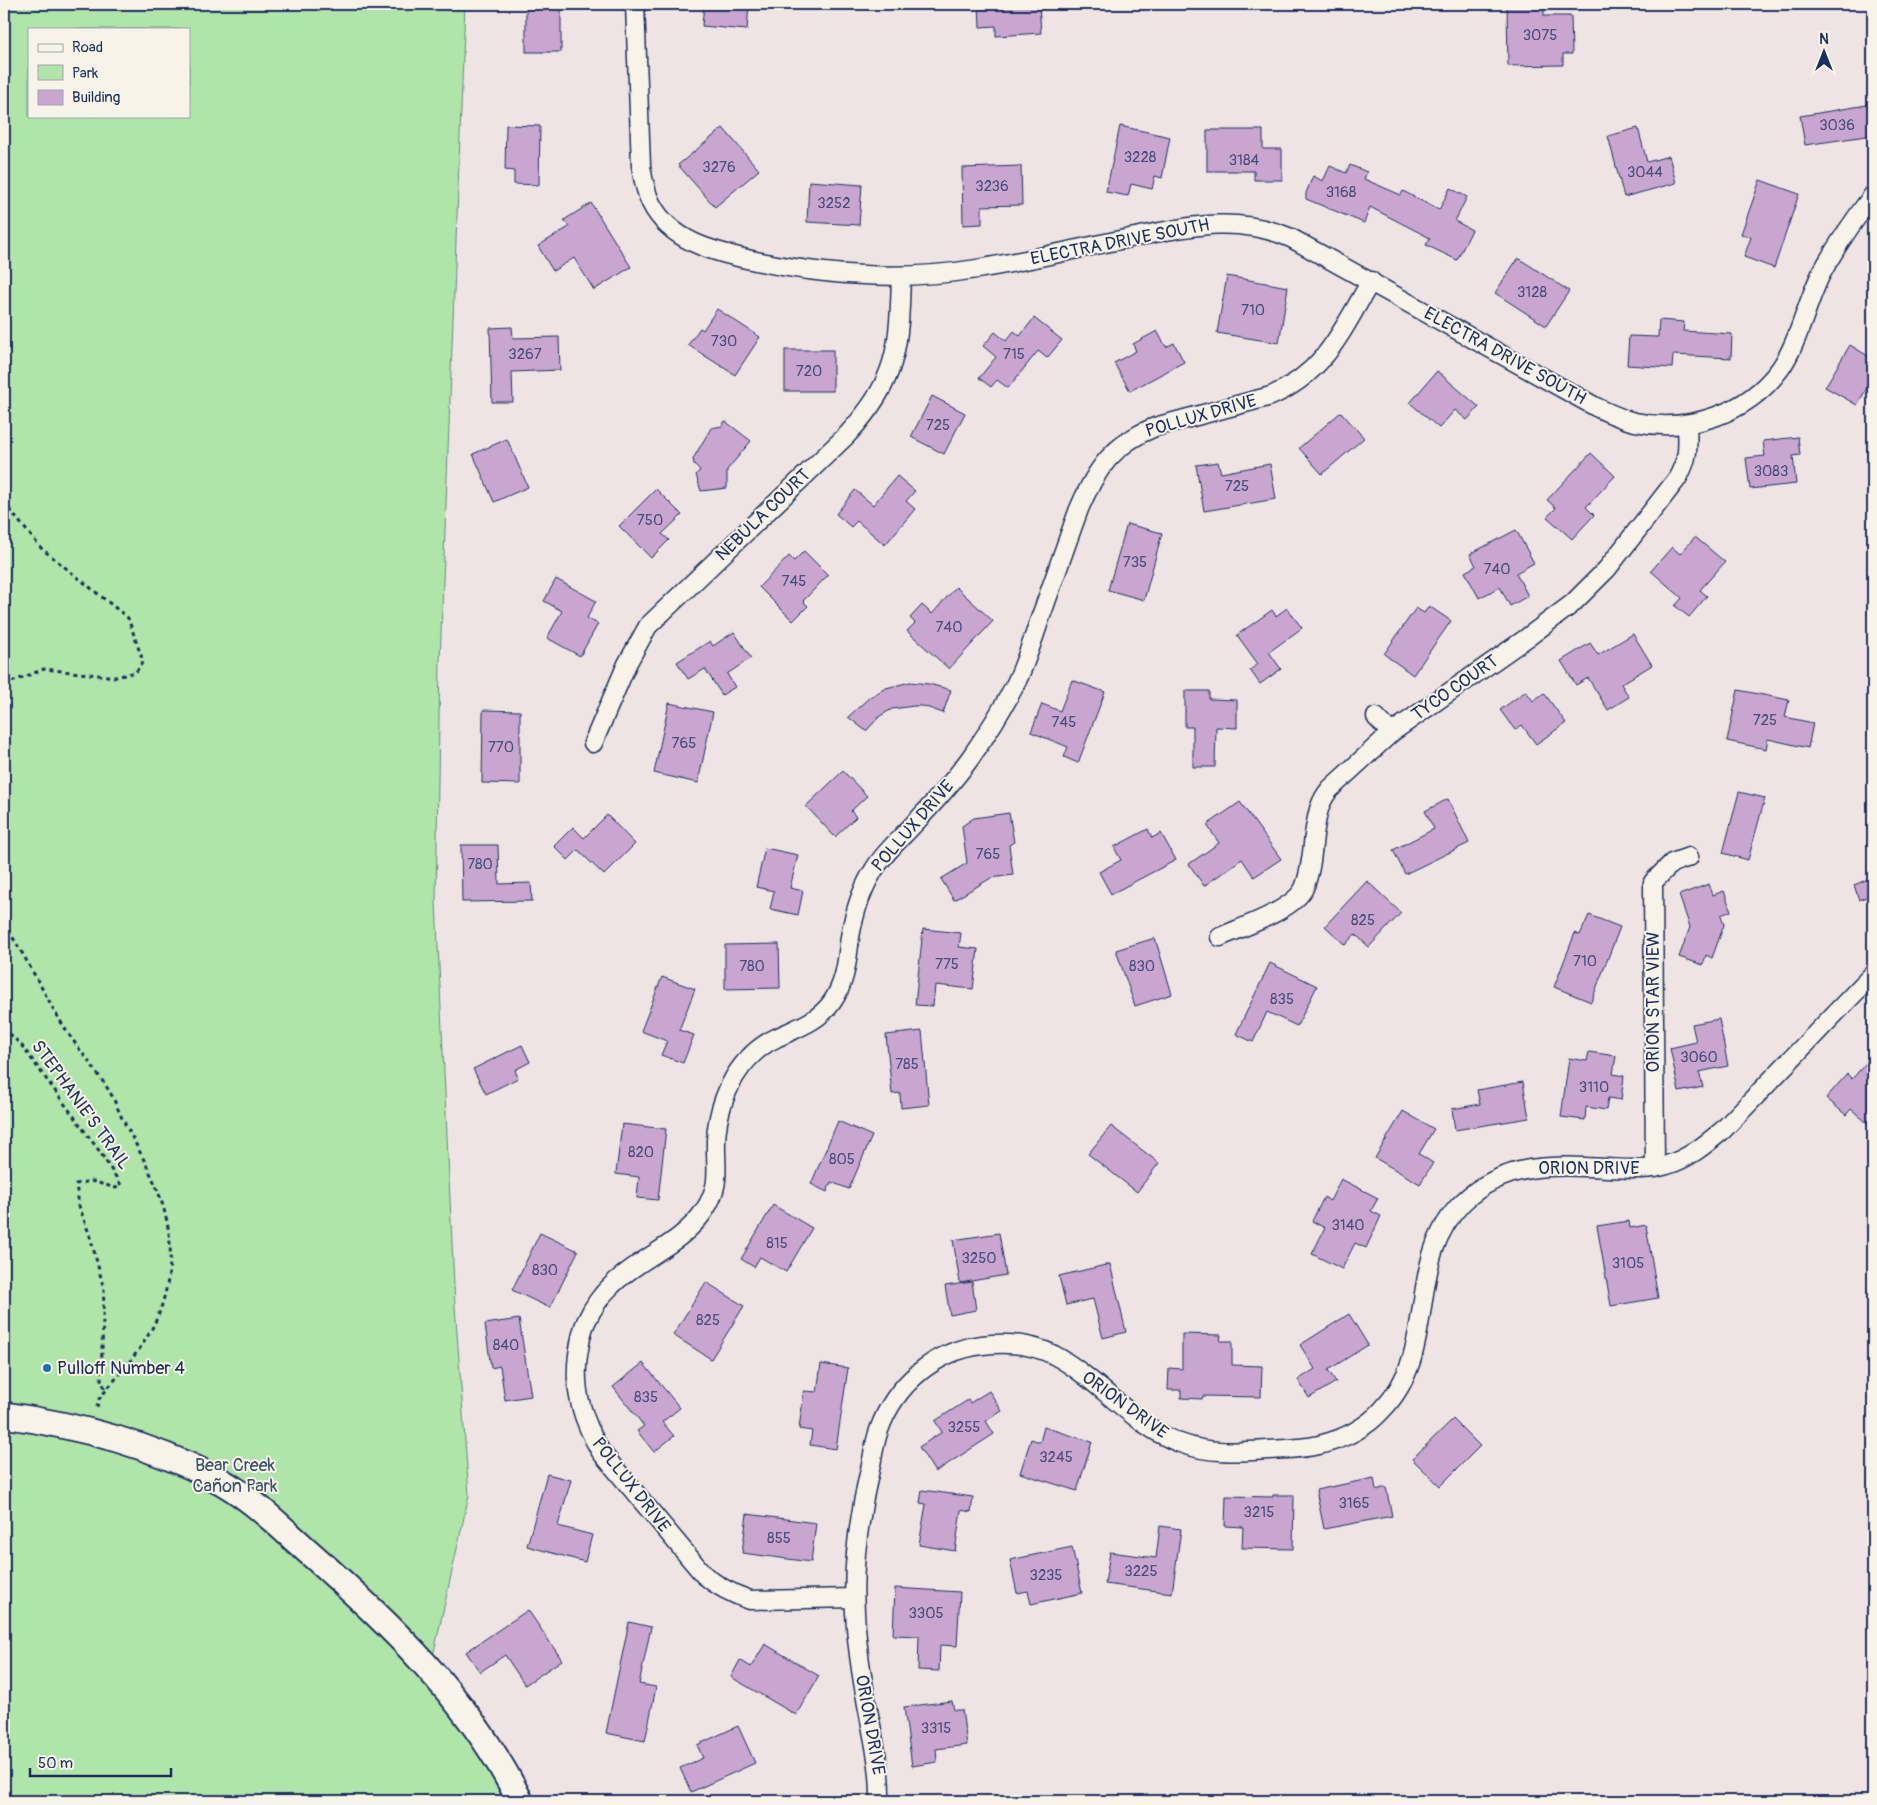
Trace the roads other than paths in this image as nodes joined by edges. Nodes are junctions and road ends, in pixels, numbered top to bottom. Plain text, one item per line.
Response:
1 (635, 7) edge
2 (1873, 195) edge
3 (901, 276) junction
4 (1371, 282) junction
5 (1688, 425) junction
6 (1376, 716) dead end
7 (1391, 733) junction
8 (593, 743) dead end
9 (1689, 857) dead end
10 (1220, 937) dead end
11 (1873, 974) edge
12 (1655, 1168) junction
13 (4, 1415) edge
14 (854, 1598) junction
15 (520, 1801) edge
16 (880, 1801) edge

1 - 3 street, ELECTRA DRIVE SOUTH
2 - 5 street, ELECTRA DRIVE SOUTH
3 - 4 street, ELECTRA DRIVE SOUTH
3 - 8 street, NEBULA COURT
4 - 5 street, ELECTRA DRIVE SOUTH
4 - 14 street, POLLUX DRIVE
5 - 7 street, TYCO COURT
6 - 7 street
7 - 10 street, TYCO COURT
9 - 12 street, ORION STAR VIEW
11 - 12 street, ORION DRIVE
12 - 14 street, ORION DRIVE
13 - 15 street
14 - 16 street, ORION DRIVE

